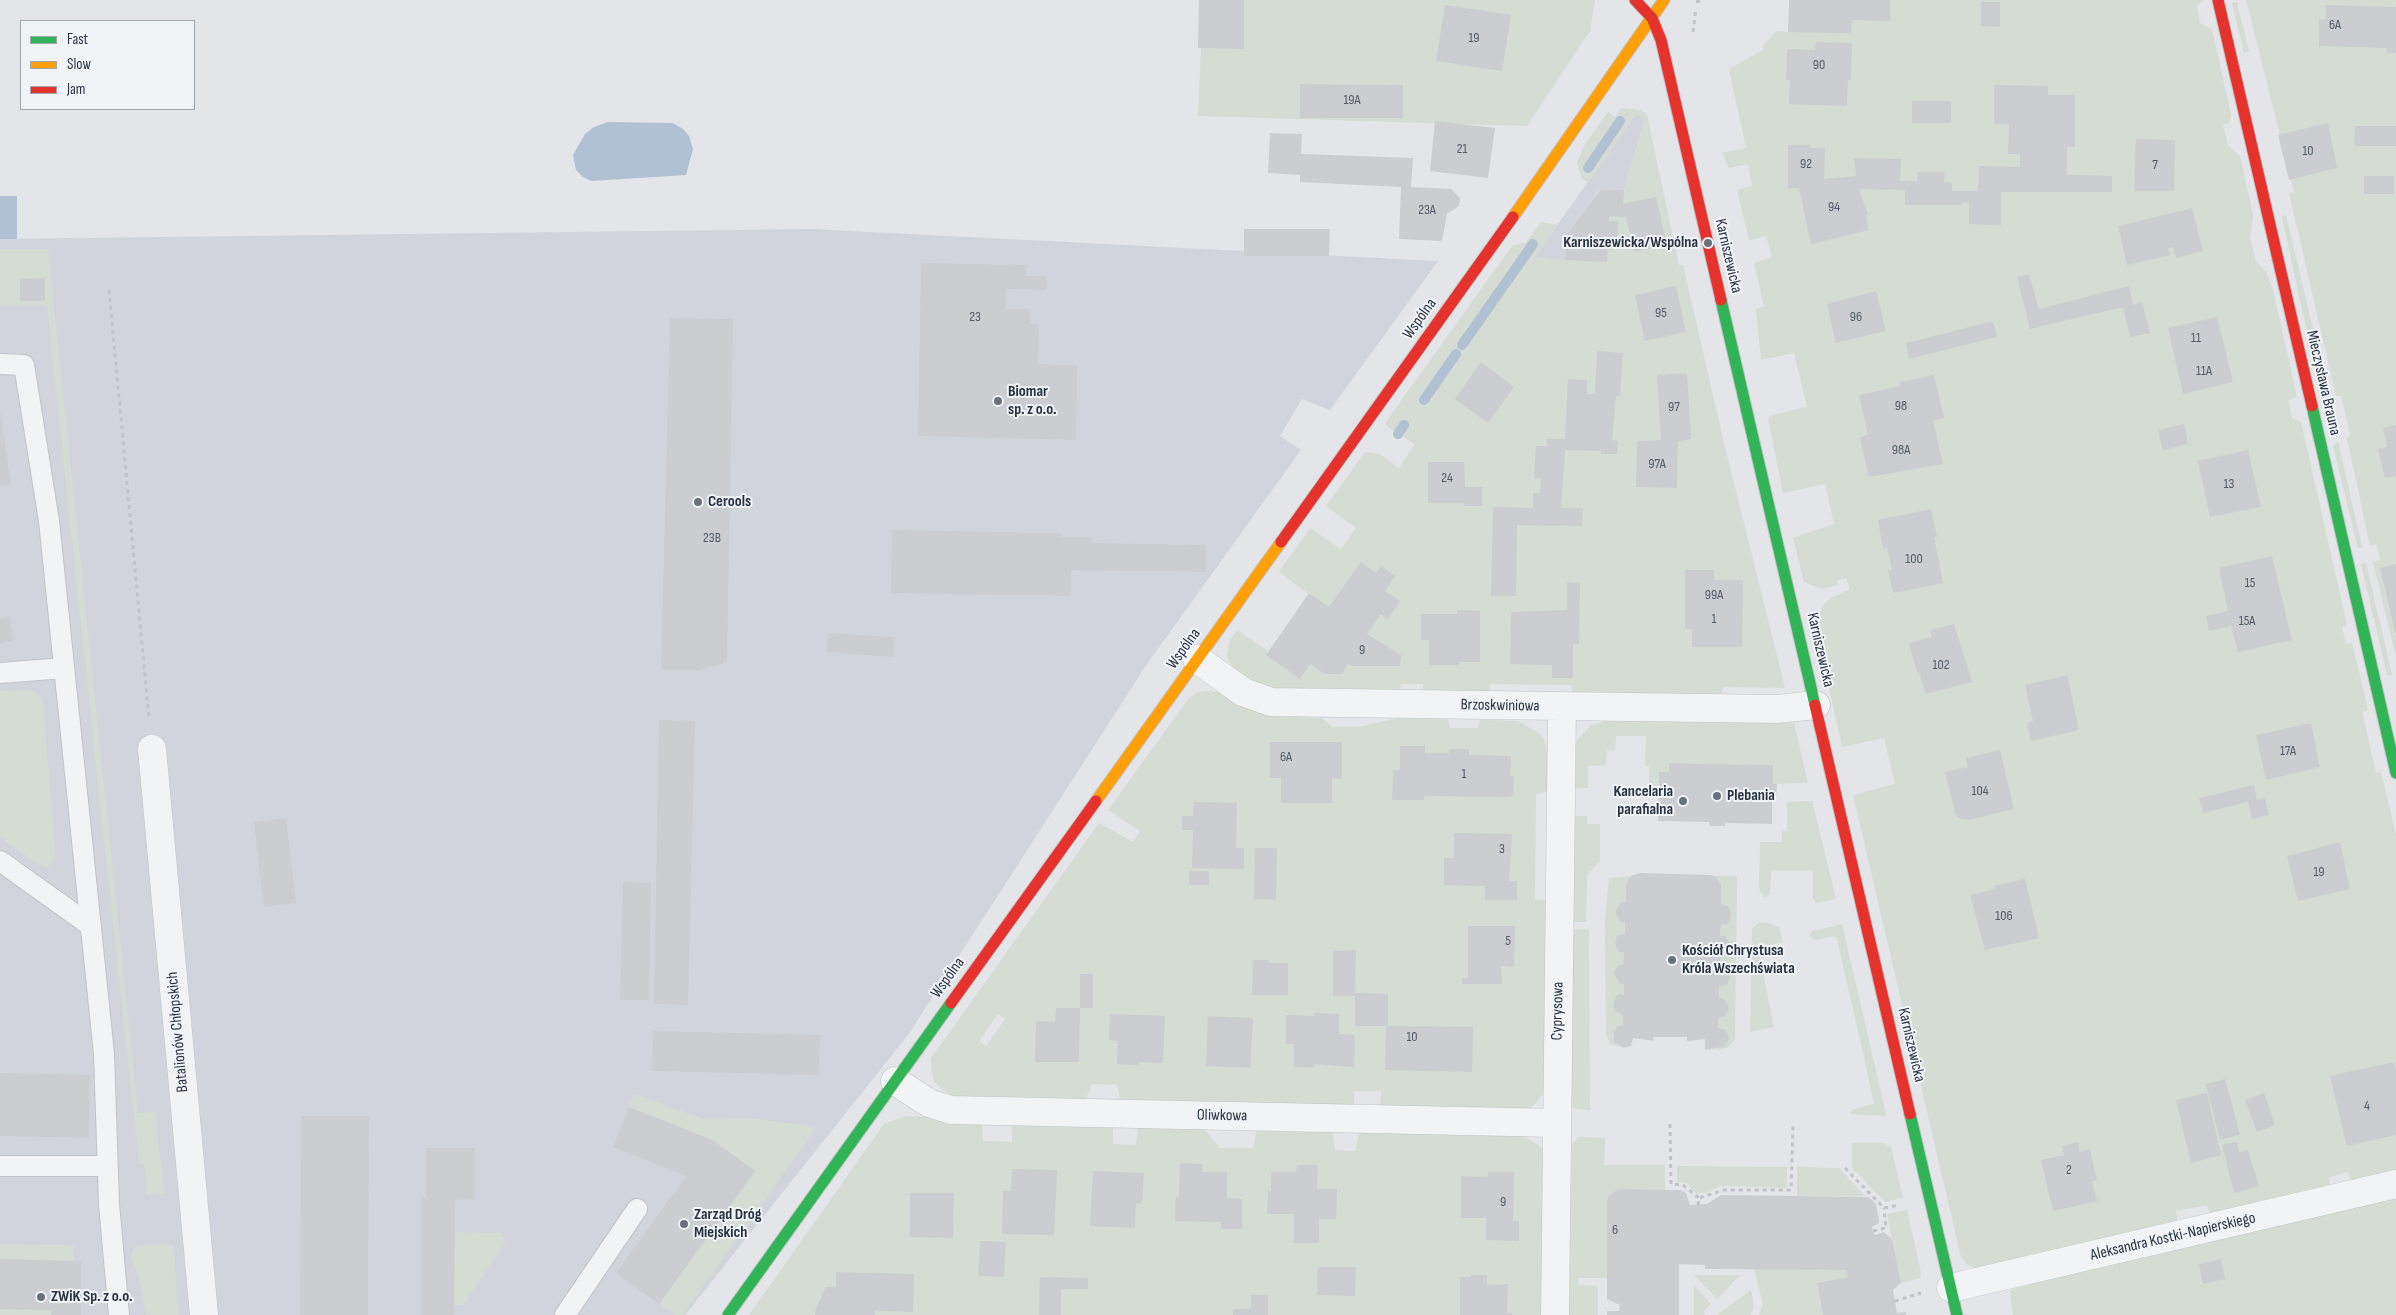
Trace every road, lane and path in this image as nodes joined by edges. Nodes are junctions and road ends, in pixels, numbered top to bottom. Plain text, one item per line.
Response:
1 (1635, 0) edge
2 (1664, 0) edge
3 (1703, 0) edge
4 (2218, 0) edge
5 (1696, 2) dead end
6 (1652, 18) junction
7 (109, 290) dead end
8 (0, 364) edge
9 (1197, 659) junction
10 (64, 668) junction
11 (0, 673) edge
12 (1816, 705) junction
13 (1562, 707) junction
14 (152, 749) joint
15 (2396, 773) edge
16 (0, 861) edge
17 (91, 926) junction
18 (895, 1081) junction
19 (1556, 1123) junction
20 (1670, 1124) dead end
21 (1793, 1126) dead end
22 (0, 1166) edge
23 (107, 1166) junction
24 (1845, 1168) dead end
25 (2396, 1184) edge
26 (1699, 1198) junction
27 (1698, 1205) dead end
28 (1901, 1205) dead end
29 (1884, 1208) junction
30 (637, 1209) dead end
31 (1873, 1231) dead end
32 (1940, 1290) junction
33 (1895, 1301) dead end
34 (119, 1315) edge
35 (204, 1315) edge
36 (565, 1315) edge
37 (728, 1315) edge
38 (1554, 1315) edge
39 (1957, 1315) edge

1 - 6 street, Karniszewicka
2 - 6 street, Wspólna
3 - 5 path
4 - 15 street, Mieczysława Brauna
6 - 9 street, Wspólna
6 - 12 street, Karniszewicka
7 - 14 path
8 - 10 lane
9 - 13 street, Brzoskwiniowa
9 - 18 street, Wspólna
10 - 11 lane
10 - 17 lane
12 - 13 street, Brzoskwiniowa
12 - 32 street, Karniszewicka
13 - 19 street, Cyprysowa
14 - 35 street, Batalionów Chłopskich
16 - 17 lane
17 - 23 lane
18 - 19 street, Oliwkowa
18 - 37 street, Wspólna
19 - 38 street, Cyprysowa
20 - 26 path
21 - 26 path
22 - 23 lane
23 - 34 lane
24 - 29 path
25 - 32 street, Aleksandra Kostki-Napierskiego
26 - 27 path
28 - 29 path
29 - 31 path
30 - 36 lane
32 - 33 path
32 - 39 street, Karniszewicka

